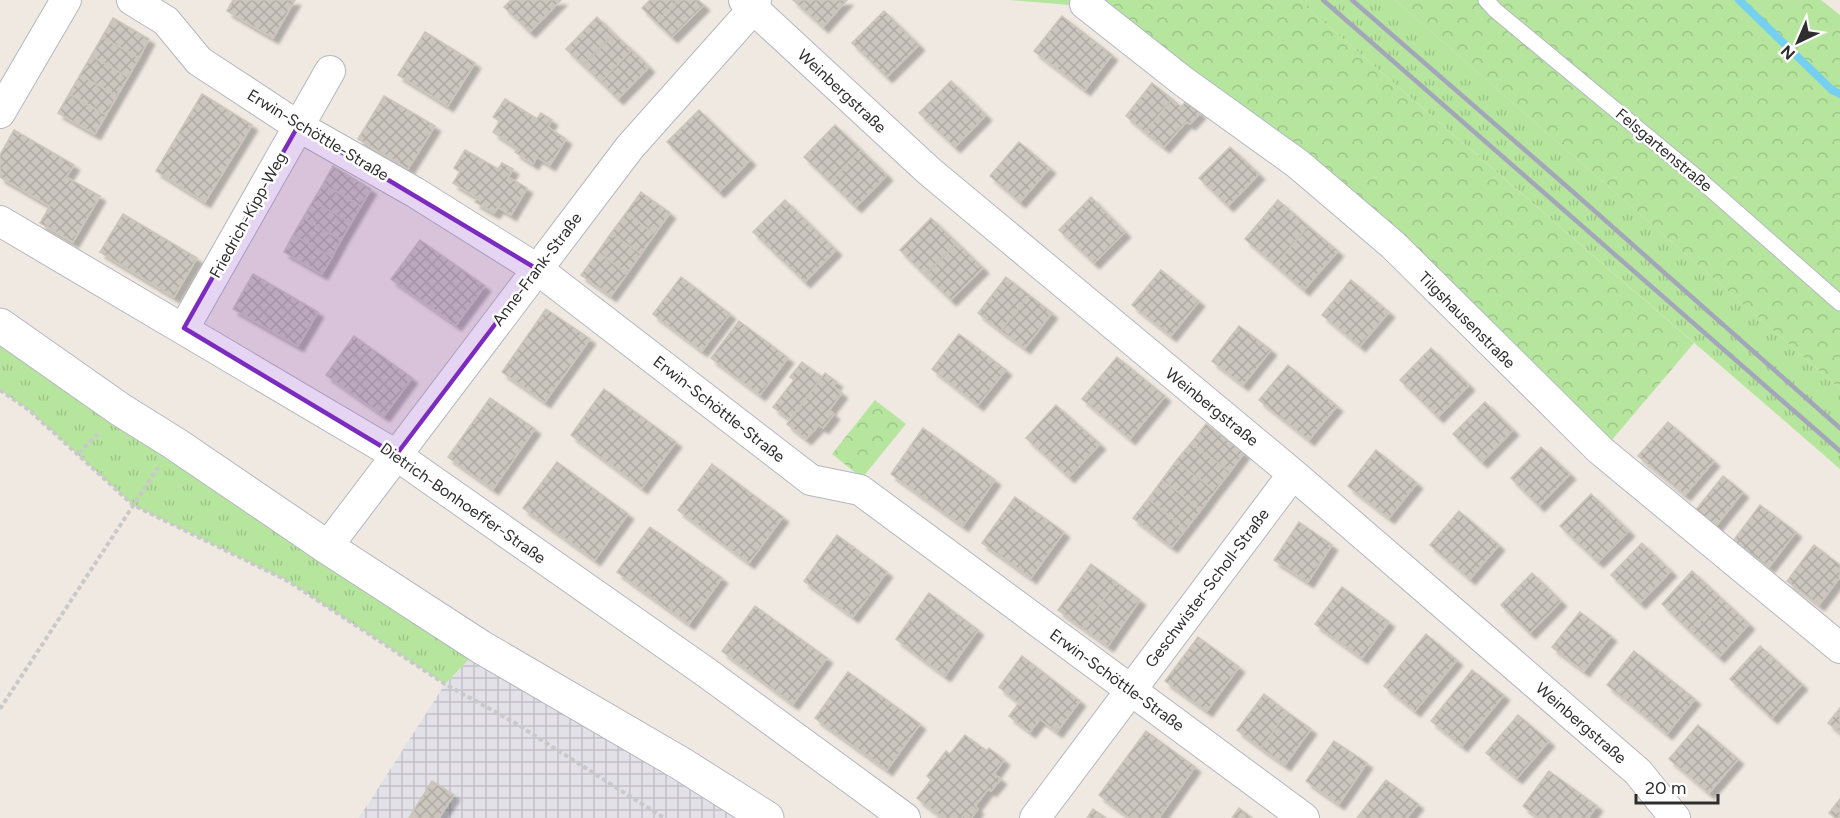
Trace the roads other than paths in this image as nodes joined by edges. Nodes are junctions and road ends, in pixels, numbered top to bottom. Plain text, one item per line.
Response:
1 (66, 0) edge
2 (132, 0) edge
3 (1486, 0) edge
4 (751, 3) edge
5 (1085, 4) dead end
6 (330, 71) dead end
7 (0, 113) edge
8 (298, 126) junction
9 (0, 221) edge
10 (537, 269) junction
11 (1840, 303) edge
12 (0, 325) edge
13 (184, 328) junction
14 (396, 454) junction
15 (1293, 474) junction
16 (327, 547) junction
17 (1840, 648) edge
18 (1130, 691) junction
19 (767, 818) edge
20 (905, 818) edge
21 (1035, 818) edge
22 (1304, 818) edge
23 (1675, 818) edge

1 - 7 street
2 - 8 street, Erwin-Schöttle-Straße
3 - 11 lane, Felsgartenstraße
4 - 10 street, Anne-Frank-Straße
4 - 15 street, Weinbergstraße
5 - 17 street, Tilgshausenstraße
6 - 8 street, Friedrich-Kipp-Weg
8 - 10 street, Erwin-Schöttle-Straße
8 - 13 street, Friedrich-Kipp-Weg
9 - 13 street, Dietrich-Bonhoeffer-Straße
10 - 14 street, Anne-Frank-Straße
10 - 18 street, Erwin-Schöttle-Straße
12 - 16 street
13 - 14 street, Dietrich-Bonhoeffer-Straße
14 - 16 street, Anne-Frank-Straße
14 - 20 street, Dietrich-Bonhoeffer-Straße
15 - 18 street, Geschwister-Scholl-Straße
15 - 23 street, Weinbergstraße
16 - 19 street
18 - 21 street, Geschwister-Scholl-Straße
18 - 22 street, Erwin-Schöttle-Straße

